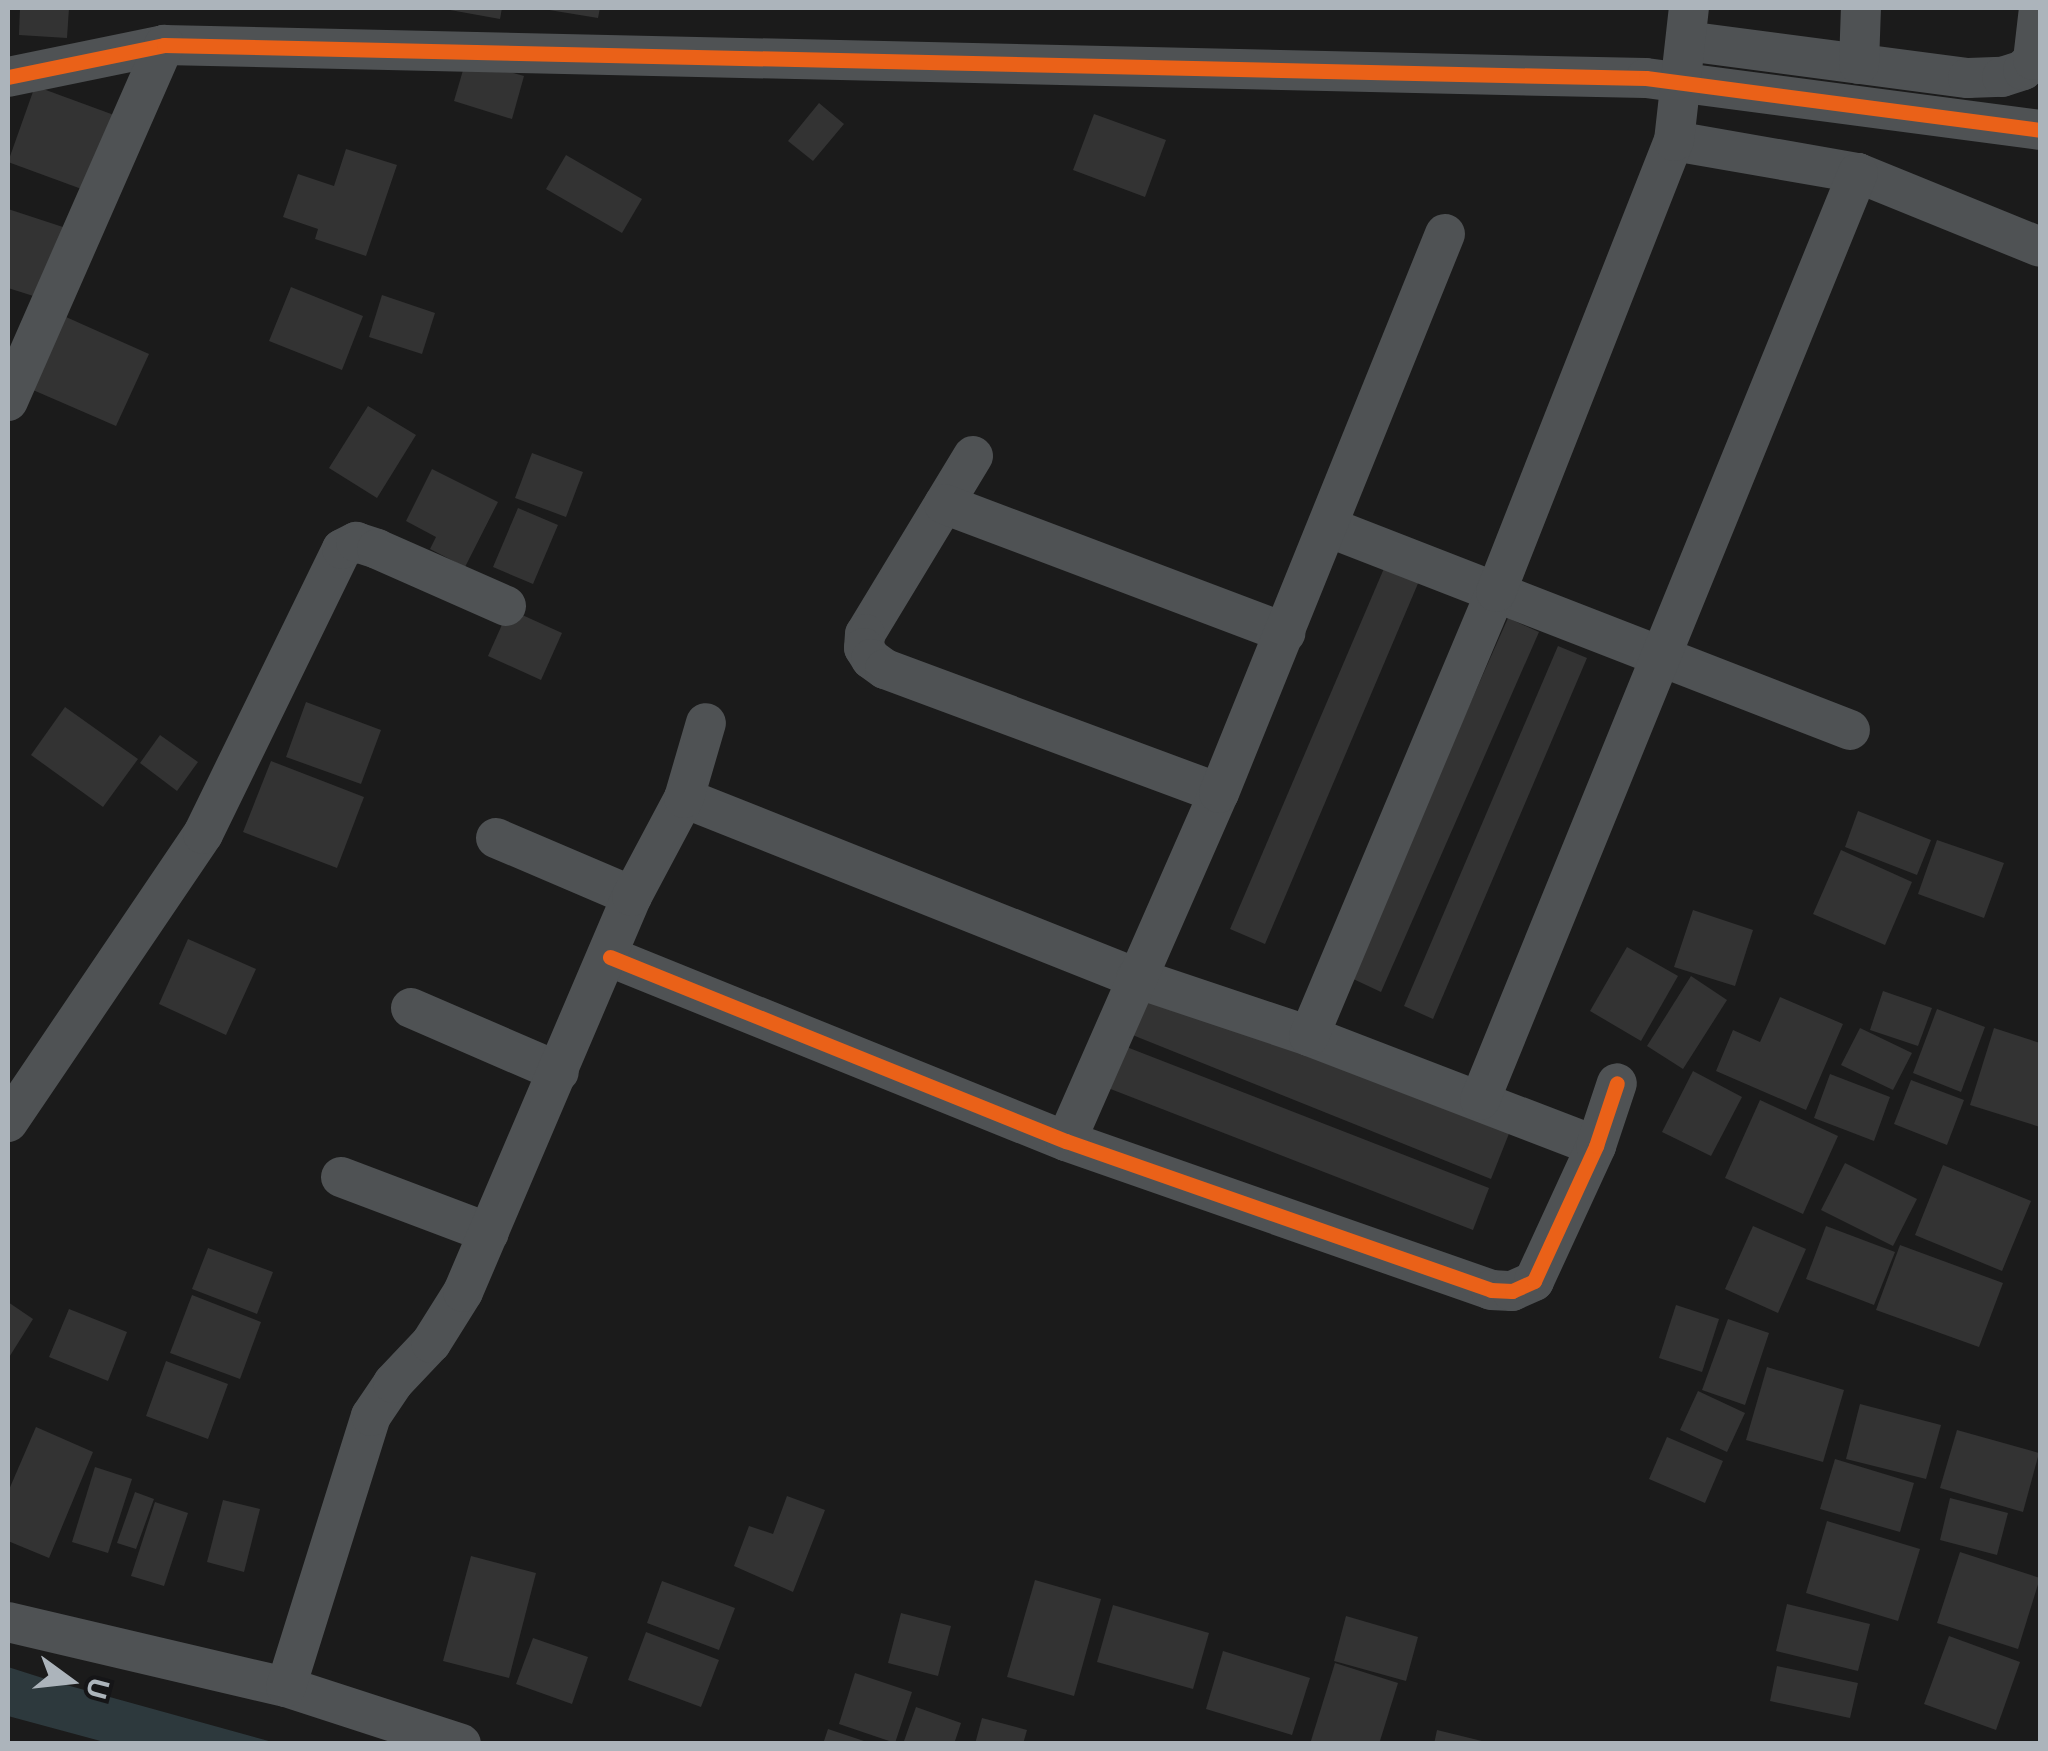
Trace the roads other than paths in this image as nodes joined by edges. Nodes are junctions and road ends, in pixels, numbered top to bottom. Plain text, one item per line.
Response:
1 (1861, 8) edge
2 (2039, 8) edge
3 (1688, 24) edge
4 (164, 45) junction
5 (1858, 64) junction
6 (8, 77) edge
7 (1680, 83) junction
8 (2040, 130) edge
9 (1674, 140) junction
10 (1858, 173) junction
11 (1444, 234) dead end
12 (2040, 247) edge
13 (8, 402) edge
14 (973, 456) dead end
15 (944, 504) junction
16 (1328, 527) junction
17 (1496, 592) junction
18 (506, 606) dead end
19 (1285, 633) junction
20 (1661, 657) junction
21 (706, 723) dead end
22 (1850, 730) dead end
23 (1219, 793) junction
24 (684, 798) junction
25 (496, 838) dead end
26 (632, 896) junction
27 (610, 956) junction
28 (1136, 978) junction
29 (412, 1008) dead end
30 (1309, 1036) junction
31 (559, 1072) junction
32 (1617, 1083) dead end
33 (1480, 1100) junction
34 (8, 1122) edge
35 (1066, 1141) junction
36 (1596, 1146) junction
37 (341, 1177) dead end
38 (489, 1233) junction
39 (8, 1622) edge
40 (286, 1687) junction
41 (461, 1744) edge

1 - 5 street
2 - 5 street
3 - 5 street
3 - 7 street
4 - 6 street
4 - 7 street
4 - 13 street
7 - 8 street
7 - 9 street
9 - 10 street
9 - 17 street
10 - 12 street
10 - 20 street
11 - 16 street
14 - 15 street
15 - 19 street
15 - 23 street
16 - 17 street
16 - 19 street
17 - 20 street
17 - 30 street
18 - 34 street
19 - 23 street
20 - 22 street
20 - 33 street
21 - 24 street
23 - 28 street
24 - 26 street
24 - 28 street
25 - 26 street
26 - 27 street
27 - 31 street
27 - 35 street
28 - 30 street
28 - 35 street
29 - 31 street
30 - 33 street
31 - 38 street
32 - 36 street
33 - 36 street
35 - 36 street
37 - 38 street
38 - 40 street
39 - 40 street
40 - 41 street

